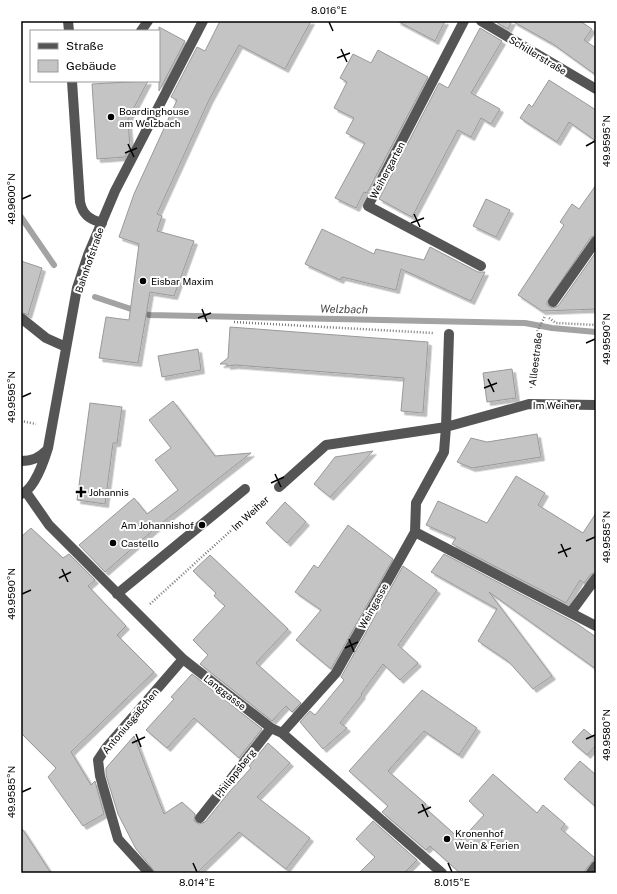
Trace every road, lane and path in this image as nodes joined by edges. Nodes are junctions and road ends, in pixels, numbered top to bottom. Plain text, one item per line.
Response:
1 (148, 21) edge
2 (203, 21) edge
3 (464, 21) edge
4 (481, 21) edge
5 (142, 30) edge
6 (72, 82) edge
7 (596, 90) edge
8 (102, 223) junction
9 (596, 241) edge
10 (481, 266) dead end
11 (553, 302) dead end
12 (21, 318) edge
13 (234, 322) dead end
14 (596, 325) edge
15 (449, 334) joint
16 (66, 346) junction
17 (529, 404) junction
18 (596, 405) edge
19 (446, 427) junction
20 (48, 448) junction
21 (21, 461) edge
22 (279, 487) joint
23 (245, 489) dead end
24 (24, 493) edge
25 (415, 532) junction
26 (596, 578) edge
27 (117, 594) junction
28 (571, 612) junction
29 (138, 615) junction
30 (596, 626) edge
31 (183, 659) junction
32 (271, 728) junction
33 (282, 733) junction
34 (200, 818) dead end
35 (596, 866) edge
36 (431, 869) edge
37 (149, 873) edge
38 (442, 873) edge
39 (591, 873) edge

1 - 5 street
2 - 8 street
3 - 10 street, Weihergarten
4 - 7 street, Schillerstraße
6 - 8 street, Bahnhofstraße
8 - 16 street, Bahnhofstraße
9 - 11 street
12 - 16 street
13 - 15 path
14 - 17 path, Alleestraße
15 - 19 street
16 - 20 street, Bahnhofstraße
17 - 18 street, Im Weiher
17 - 19 street, Im Weiher
19 - 22 street, Im Weiher
19 - 25 street, Weingasse
20 - 21 street
20 - 24 street, Bahnhofstraße
22 - 29 path, Im Weiher
23 - 27 street
24 - 27 street, Langgasse
25 - 28 street
25 - 33 street, Weingasse
26 - 28 street
27 - 29 street, Langgasse
28 - 30 street
29 - 31 street, Langgasse
31 - 32 street, Langgasse
31 - 37 street, Antoniusgäßchen
32 - 33 street, Langgasse
32 - 34 street, Philippsberg
33 - 36 street, Langgasse
35 - 39 street
36 - 38 street, Langgasse

